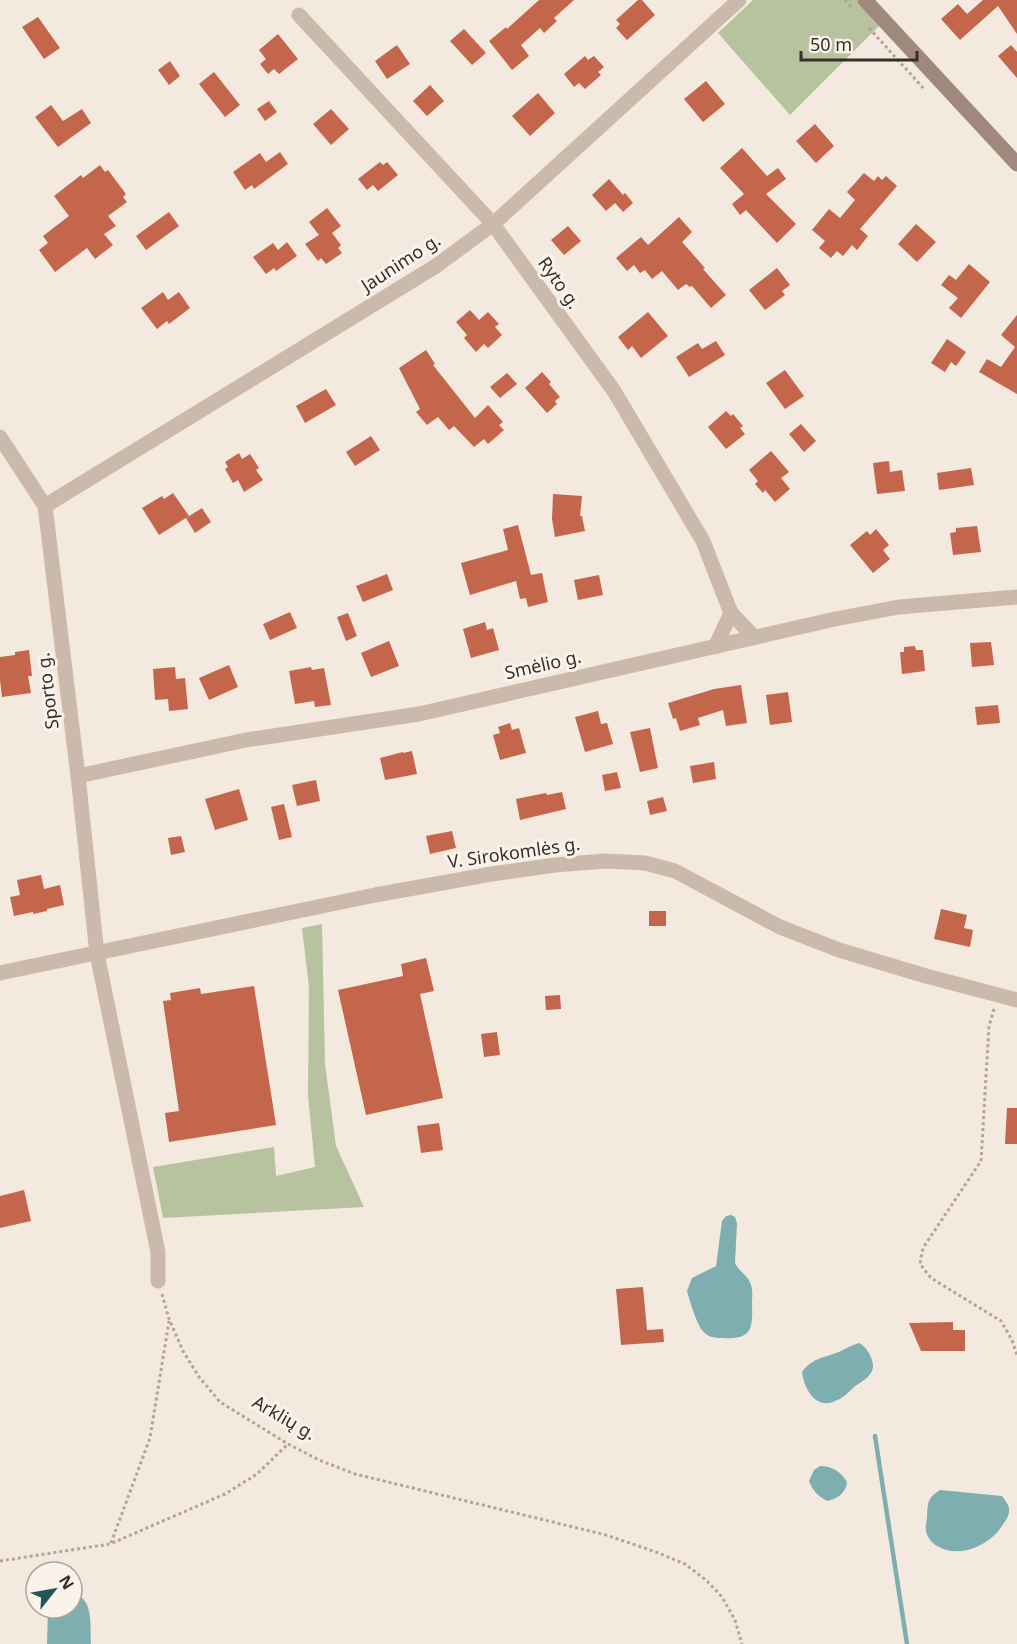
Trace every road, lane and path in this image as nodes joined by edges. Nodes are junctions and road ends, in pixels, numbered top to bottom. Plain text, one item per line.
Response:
1 (739, 0) edge
2 (865, 0) edge
3 (299, 15) dead end
4 (1017, 164) edge
5 (493, 224) junction
6 (0, 437) edge
7 (45, 506) junction
8 (1017, 597) edge
9 (731, 613) junction
10 (754, 637) junction
11 (716, 647) junction
12 (78, 776) junction
13 (97, 954) junction
14 (0, 973) edge
15 (998, 995) junction
16 (1017, 1000) edge
17 (158, 1281) joint
18 (169, 1319) junction
19 (1017, 1355) edge
20 (288, 1444) junction
21 (110, 1544) junction
22 (0, 1561) edge
23 (742, 1644) edge

1 - 5 street, Jaunimo g.
2 - 4 main road
3 - 5 street, Ryto g.
5 - 7 street, Jaunimo g.
5 - 9 street, Ryto g.
6 - 7 street, Sporto g.
7 - 12 street, Sporto g.
8 - 10 street, Smėlio g.
9 - 10 street, Ryto g.
9 - 11 street
10 - 11 street, Smėlio g.
11 - 12 street, Smėlio g.
12 - 13 street, Sporto g.
13 - 14 street, V. Sirokomlės g.
13 - 15 street, V. Sirokomlės g.
13 - 17 street
15 - 16 street, V. Sirokomlės g.
15 - 19 path
17 - 18 path, Arklių g.
18 - 20 path, Arklių g.
18 - 21 path
20 - 21 path
20 - 23 path, Arklių g.
21 - 22 path

